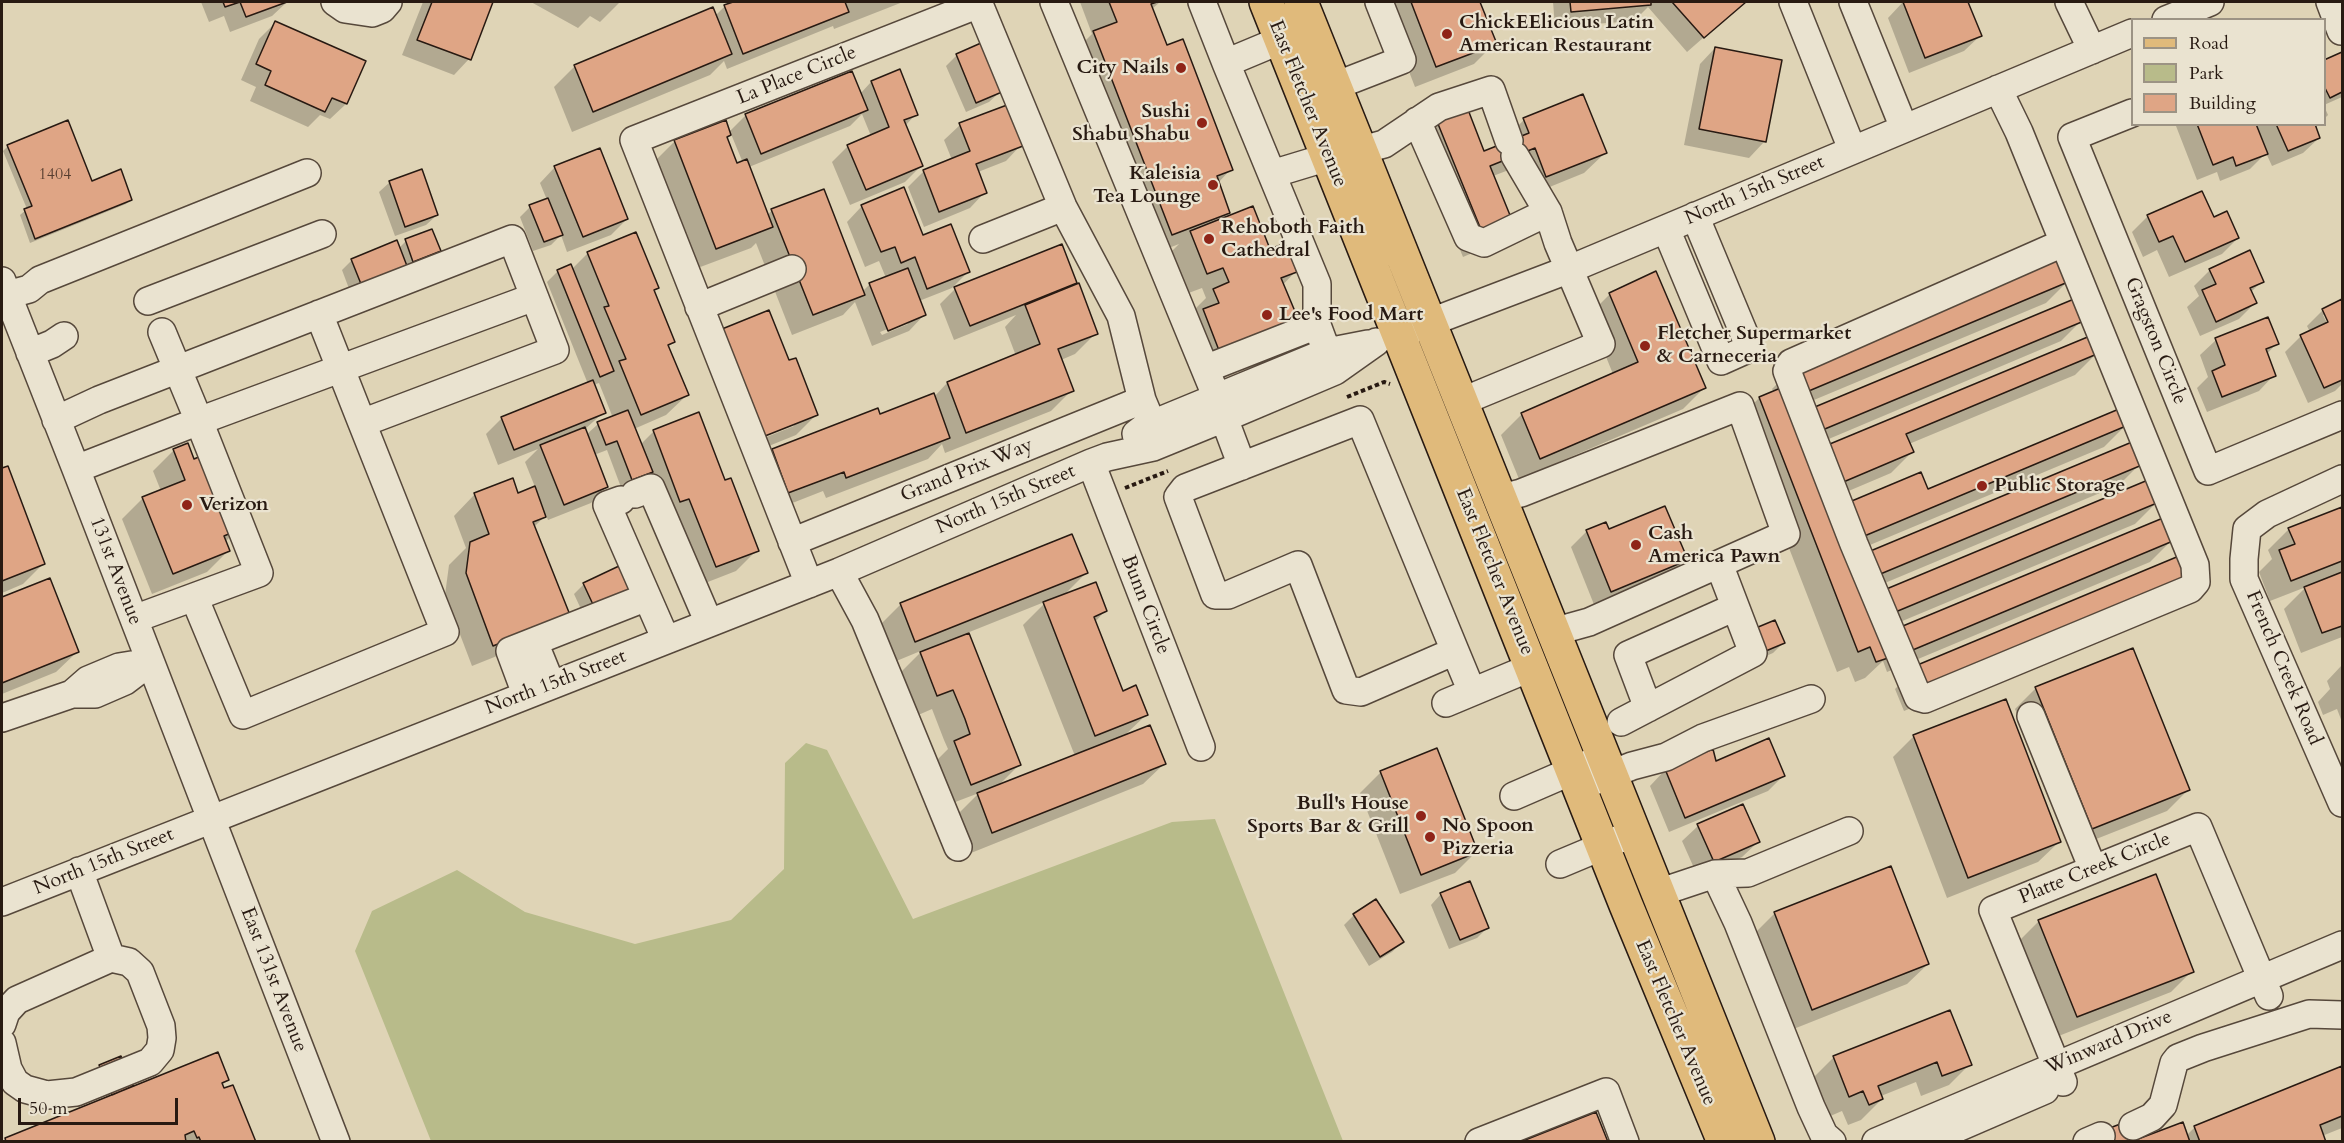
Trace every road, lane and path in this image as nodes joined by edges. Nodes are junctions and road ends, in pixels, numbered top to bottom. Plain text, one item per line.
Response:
1 (335, 2) edge
2 (388, 2) edge
3 (1054, 2) edge
4 (1202, 2) edge
5 (1266, 2) edge
6 (1301, 2) edge
7 (1378, 2) edge
8 (1793, 2) edge
9 (1853, 2) edge
10 (2069, 2) edge
11 (2210, 2) edge
12 (2330, 2) edge
13 (2171, 18) edge
14 (2336, 33) edge
15 (2131, 34) edge
16 (1281, 40) junction
17 (2092, 50) junction
18 (1226, 63) junction
19 (1335, 86) junction
20 (1998, 89) junction
21 (2131, 114) edge
22 (1417, 121) junction
23 (1904, 128) junction
24 (1852, 149) junction
25 (1362, 150) junction
26 (1328, 157) junction
27 (307, 173) dead end
28 (1272, 174) junction
29 (1063, 207) junction
30 (1548, 212) junction
31 (1695, 216) junction
32 (1666, 229) junction
33 (322, 234) dead end
34 (983, 239) dead end
35 (2063, 243) junction
36 (792, 269) dead end
37 (1570, 269) junction
38 (4, 288) edge
39 (534, 297) junction
40 (148, 302) dead end
41 (699, 306) junction
42 (319, 314) junction
43 (1431, 322) junction
44 (1317, 325) junction
45 (10, 326) edge
46 (162, 332) dead end
47 (64, 336) dead end
48 (1388, 338) junction
49 (1327, 351) junction
50 (30, 353) junction
51 (341, 368) junction
52 (1205, 369) junction
53 (177, 370) junction
54 (1463, 401) junction
55 (1220, 408) junction
56 (1147, 412) junction
57 (2343, 415) edge
58 (56, 420) junction
59 (199, 421) junction
60 (362, 423) junction
61 (1099, 460) junction
62 (1242, 466) junction
63 (76, 469) junction
64 (2343, 479) edge
65 (1501, 498) junction
66 (792, 542) junction
67 (1719, 564) junction
68 (838, 572) junction
69 (809, 584) junction
70 (194, 597) junction
71 (647, 597) junction
72 (1736, 607) junction
73 (134, 619) junction
74 (709, 623) junction
75 (1553, 632) junction
76 (666, 640) junction
77 (534, 642) junction
78 (1455, 651) junction
79 (150, 662) junction
80 (1532, 667) junction
81 (551, 684) junction
82 (1472, 692) junction
83 (526, 694) junction
84 (1811, 699) dead end
85 (1446, 703) dead end
86 (1648, 708) junction
87 (2031, 716) dead end
88 (2, 718) edge
89 (1202, 747) dead end
90 (1608, 747) junction
91 (1572, 768) junction
92 (1514, 796) dead end
93 (2343, 803) edge
94 (211, 819) junction
95 (1849, 831) dead end
96 (1634, 834) junction
97 (1603, 846) junction
98 (958, 847) dead end
99 (1560, 864) dead end
100 (2093, 869) junction
101 (79, 871) junction
102 (1715, 874) junction
103 (1658, 893) junction
104 (2, 902) edge
105 (1626, 905) junction
106 (2343, 945) edge
107 (111, 958) junction
108 (2343, 965) edge
109 (2266, 988) junction
110 (2343, 1015) edge
111 (2, 1024) edge
112 (2, 1043) edge
113 (2060, 1074) junction
114 (8, 1087) edge
115 (2133, 1126) dead end
116 (336, 1142) edge
117 (1479, 1142) edge
118 (1625, 1142) edge
119 (1724, 1142) edge
120 (1758, 1142) edge
121 (1832, 1142) edge
122 (1876, 1142) edge
123 (1925, 1142) edge

1 - 2 street
3 - 52 street
4 - 18 street
5 - 16 main road, East Fletcher Avenue
6 - 19 main road, East Fletcher Avenue
7 - 19 street
8 - 24 street
9 - 23 street
10 - 17 street
11 - 13 street
12 - 14 street
15 - 17 street, North 15th Street
16 - 18 street
16 - 26 main road, East Fletcher Avenue
17 - 20 street, North 15th Street
18 - 28 street
19 - 25 main road, East Fletcher Avenue
20 - 23 street, North 15th Street
20 - 35 street
21 - 57 street, Gragston Circle
22 - 25 street
22 - 30 street
22 - 30 street
23 - 24 street, North 15th Street
24 - 31 street, North 15th Street
25 - 43 main road, East Fletcher Avenue
26 - 28 street
26 - 48 main road, East Fletcher Avenue
27 - 38 street
28 - 44 street
29 - 34 street
29 - 41 street, La Place Circle
29 - 56 street, La Place Circle
30 - 37 street
31 - 32 street, North 15th Street
31 - 32 street
32 - 37 street, North 15th Street
33 - 40 street
35 - 35 street
36 - 41 street
37 - 43 street, North 15th Street
37 - 54 street
38 - 45 street
39 - 42 street
39 - 51 street
39 - 60 street
41 - 66 street, La Place Circle
42 - 51 street
42 - 53 street
43 - 48 street, North 15th Street
43 - 54 main road, East Fletcher Avenue
44 - 49 street
44 - 52 street
45 - 50 street, 131st Avenue
46 - 53 street
47 - 50 street
48 - 49 street, North 15th Street
48 - 55 street, North 15th Street
48 - 80 main road, East Fletcher Avenue
49 - 55 street, North 15th Street
50 - 58 street, 131st Avenue
51 - 59 street
51 - 60 street
52 - 55 street
53 - 58 street
53 - 59 street
54 - 65 main road, East Fletcher Avenue
55 - 56 street, North 15th Street
55 - 61 street, North 15th Street
55 - 62 street
56 - 61 street, North 15th Street
56 - 66 street, Grand Prix Way
58 - 63 street, 131st Avenue
59 - 63 street
59 - 70 street
60 - 70 street
61 - 68 street, North 15th Street
61 - 89 street, Bunn Circle
62 - 78 street
62 - 78 street
63 - 73 street, 131st Avenue
64 - 93 street, French Creek Road
65 - 67 street
65 - 75 main road, East Fletcher Avenue
66 - 69 street, La Place Circle
67 - 72 street
67 - 75 street
68 - 69 street, North 15th Street
68 - 98 street
69 - 74 street, North 15th Street
70 - 73 street
71 - 74 street
71 - 76 street
71 - 77 street
72 - 86 street
72 - 86 street
73 - 79 street, 131st Avenue
74 - 76 street, North 15th Street
75 - 90 main road, East Fletcher Avenue
76 - 81 street, North 15th Street
77 - 81 street
77 - 83 street
78 - 82 street
79 - 88 street
79 - 94 street, 131st Avenue
80 - 82 street
80 - 91 main road, East Fletcher Avenue
81 - 83 street, North 15th Street
82 - 85 street
83 - 94 street, North 15th Street
84 - 90 street
86 - 90 street
87 - 100 street
90 - 91 main road
90 - 91 street
90 - 96 main road, East Fletcher Avenue
91 - 92 street
91 - 97 main road, East Fletcher Avenue
94 - 101 street, North 15th Street
94 - 116 street, East 131st Avenue
95 - 102 street
96 - 97 street
96 - 103 main road, East Fletcher Avenue
97 - 99 street
97 - 105 main road, East Fletcher Avenue
100 - 109 street, Platte Creek Circle
100 - 113 street, Platte Creek Circle
101 - 104 street, North 15th Street
101 - 107 street
102 - 103 street
102 - 121 street
103 - 105 main road
103 - 120 main road, East Fletcher Avenue
105 - 119 main road, East Fletcher Avenue
106 - 109 street, Winward Drive
107 - 111 street
107 - 114 street
108 - 109 street, Winward Drive
109 - 113 street, Winward Drive
110 - 115 street
112 - 114 street
113 - 122 street, Winward Drive
113 - 123 street, Winward Drive
117 - 118 street

